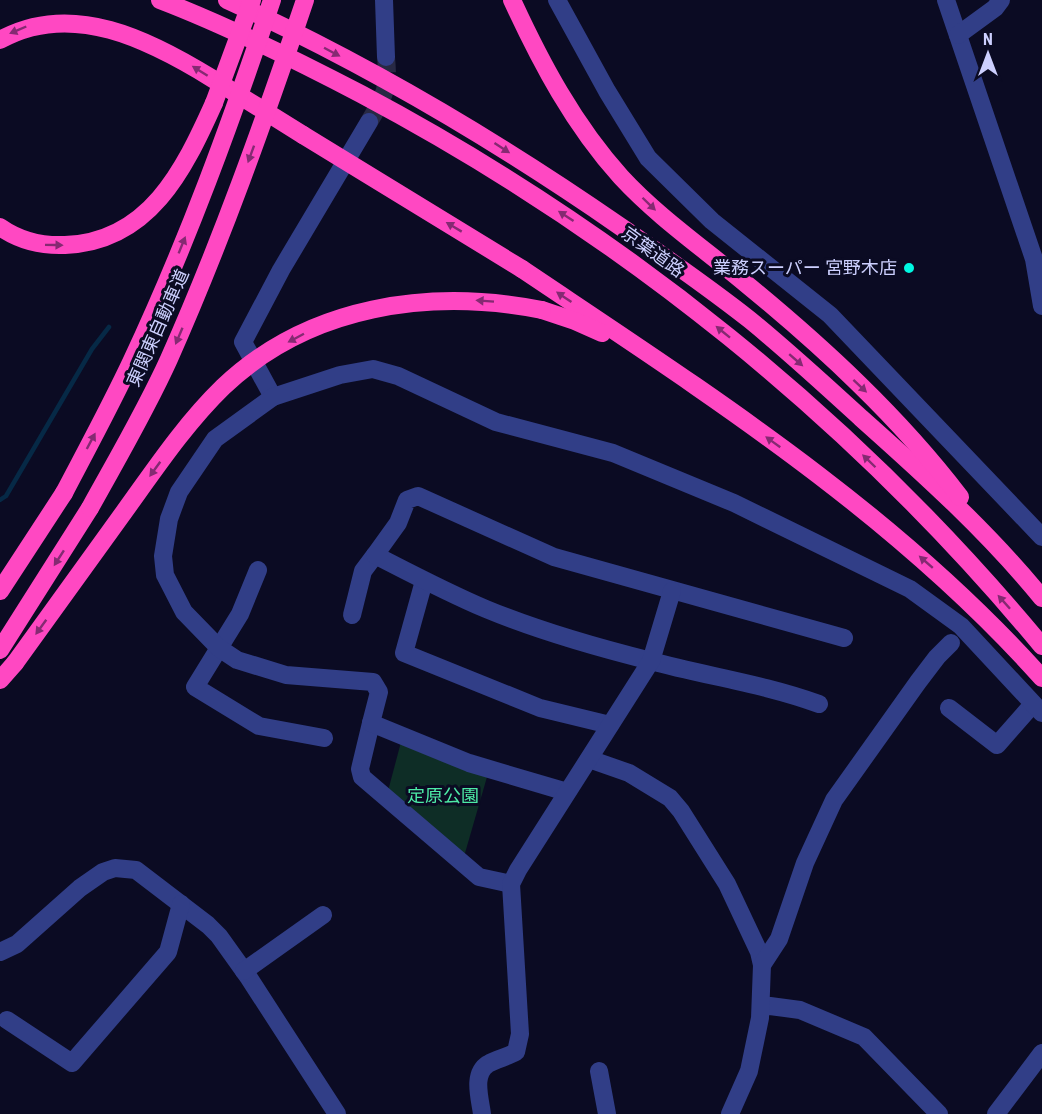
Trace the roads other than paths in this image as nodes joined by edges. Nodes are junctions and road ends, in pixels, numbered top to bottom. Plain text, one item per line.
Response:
1 (159, 0) edge
2 (227, 0) edge
3 (252, 0) edge
4 (272, 0) edge
5 (305, 0) edge
6 (384, 0) edge
7 (512, 0) edge
8 (525, 0) edge
9 (557, 0) edge
10 (946, 0) edge
11 (1001, 0) edge
12 (958, 35) junction
13 (0, 40) edge
14 (386, 57) tunnel mouth
15 (369, 122) tunnel mouth
16 (622, 177) junction
17 (0, 227) edge
18 (1040, 279) edge
19 (1042, 306) edge
20 (700, 388) junction
21 (273, 397) junction
22 (1042, 537) edge
23 (998, 546) junction
24 (375, 555) junction
25 (258, 570) dead end
26 (424, 581) junction
27 (0, 591) edge
28 (672, 591) junction
29 (1042, 598) edge
30 (352, 615) dead end
31 (843, 638) dead end
32 (951, 644) dead end
33 (1042, 646) edge
34 (219, 648) junction
35 (0, 650) edge
36 (651, 661) junction
37 (1042, 678) edge
38 (0, 680) edge
39 (819, 704) dead end
40 (949, 708) dead end
41 (1038, 709) edge
42 (371, 723) junction
43 (610, 725) junction
44 (324, 738) dead end
45 (589, 759) junction
46 (567, 792) junction
47 (511, 884) junction
48 (181, 904) junction
49 (323, 915) dead end
50 (0, 952) edge
51 (762, 965) junction
52 (244, 971) junction
53 (762, 1007) junction
54 (7, 1020) dead end
55 (1042, 1053) edge
56 (599, 1071) dead end
57 (337, 1114) edge
58 (482, 1114) edge
59 (607, 1114) edge
60 (730, 1114) edge
61 (939, 1114) edge
62 (996, 1114) edge

33 -> 1 highway, 京葉道路
2 -> 23 highway, 京葉道路
17 -> 3 highway, bridge
27 -> 4 highway, 東関東自動車道, bridge
5 -> 35 highway, 東関東自動車道, bridge
6 - 14 street
7 - 16 highway
8 - 16 highway
9 - 22 street
10 - 12 street
11 - 12 street
12 - 18 street
20 -> 13 highway, bridge
15 - 21 street
16 -> 23 highway
18 - 19 street
37 -> 20 highway
20 -> 38 highway, bridge
21 - 34 street
21 - 41 street
23 - 29 highway, 京葉道路
24 - 26 street
24 - 28 street
24 - 30 street
25 - 34 street
26 - 36 street
26 - 43 street
28 - 31 street
28 - 36 street
32 - 51 street
34 - 42 street
34 - 44 street
36 - 39 street
36 - 43 street
40 - 41 street
42 - 46 street
42 - 47 street
43 - 45 street
45 - 46 street
45 - 51 street
46 - 47 street
47 - 58 street
48 - 50 street
48 - 52 street
48 - 54 street
49 - 52 street
51 - 53 street
52 - 57 street
53 - 60 street
53 - 61 street
55 - 62 street
56 - 59 street

